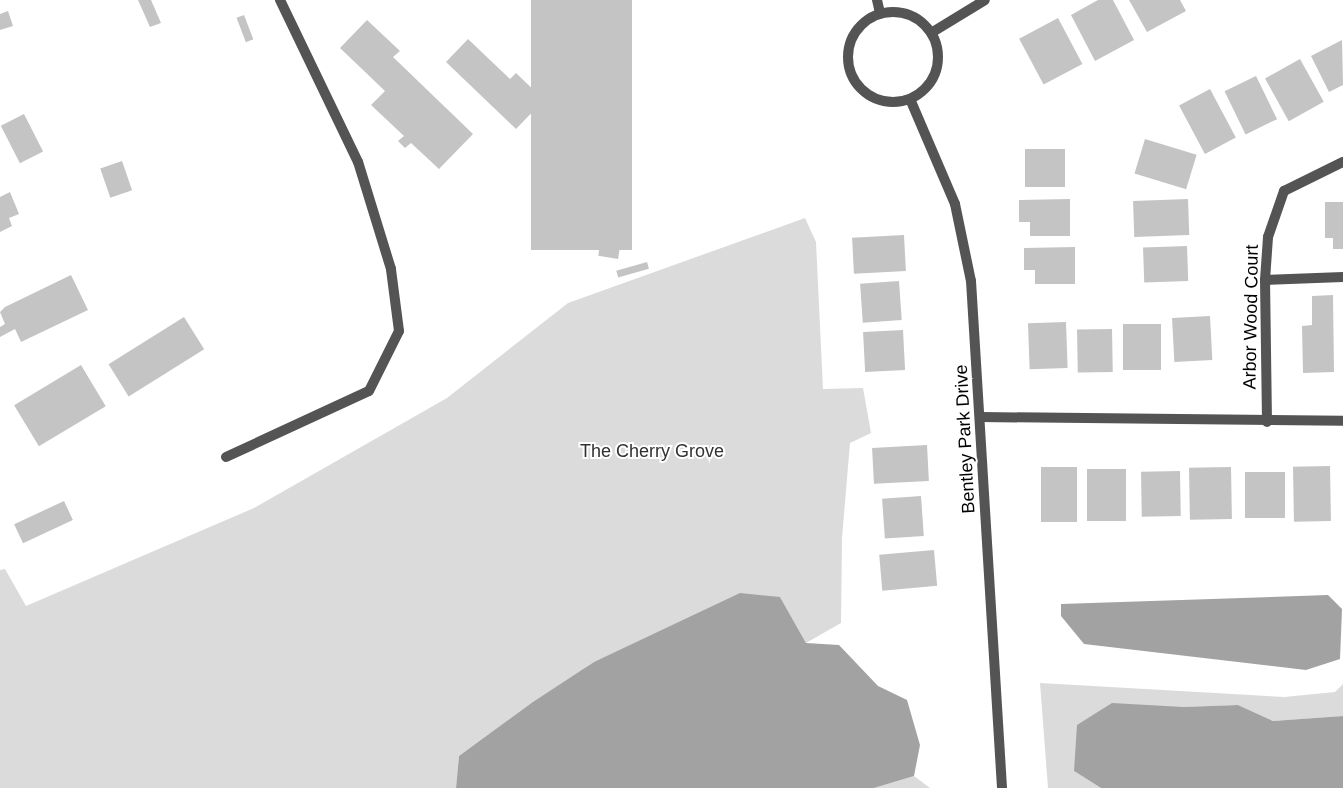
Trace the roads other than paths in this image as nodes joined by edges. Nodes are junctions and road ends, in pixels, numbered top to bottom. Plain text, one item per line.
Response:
1 (280, 0) edge
2 (876, 0) edge
3 (985, 0) edge
4 (880, 13) junction
5 (931, 33) junction
6 (910, 99) junction
7 (1343, 162) edge
8 (1343, 277) edge
9 (1265, 280) junction
10 (981, 417) junction
11 (1343, 421) edge
12 (1267, 422) junction
13 (226, 457) dead end
14 (1002, 788) edge

1 - 13 street
2 - 4 street
3 - 5 street
4 - 5 street
4 - 6 street
5 - 6 street
6 - 10 street, Bentley Park Drive
7 - 9 street, Arbor Wood Court
8 - 9 street
9 - 12 street, Arbor Wood Court
10 - 12 street
10 - 14 street, Bentley Park Drive
11 - 12 street

